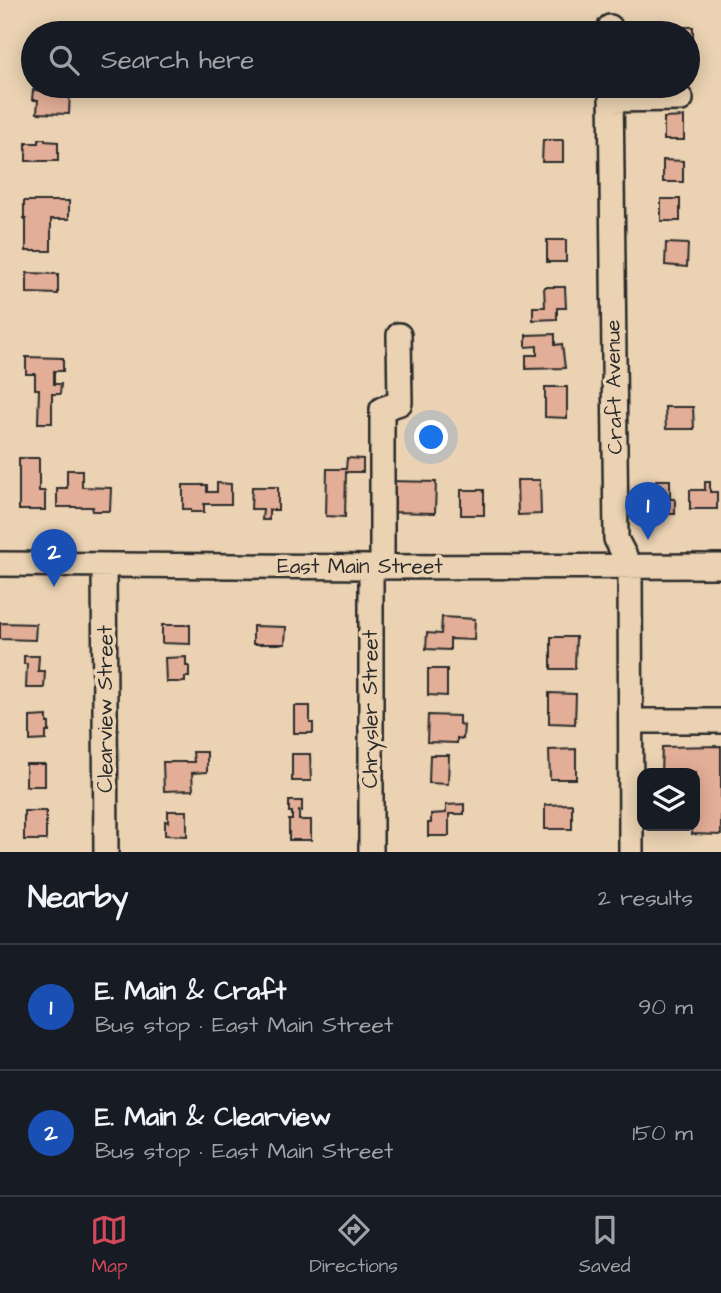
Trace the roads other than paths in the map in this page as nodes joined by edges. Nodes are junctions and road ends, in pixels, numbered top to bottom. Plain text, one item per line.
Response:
1 (611, 98) edge
2 (669, 98) edge
3 (681, 99) dead end
4 (399, 335) dead end
5 (0, 564) edge
6 (104, 565) junction
7 (630, 566) junction
8 (721, 566) edge
9 (376, 567) junction
10 (631, 721) junction
11 (721, 721) edge
12 (106, 852) edge
13 (370, 852) edge
14 (631, 852) edge

1 - 7 street, Craft Avenue
2 - 3 street
4 - 9 street, Chrysler Street
5 - 6 street, East Main Street
6 - 9 street, East Main Street
6 - 12 street, Clearview Street
7 - 8 street, East Main Street
7 - 9 street, East Main Street
7 - 10 street, Craft Avenue
9 - 13 street, Chrysler Street
10 - 11 street
10 - 14 street, Craft Avenue

